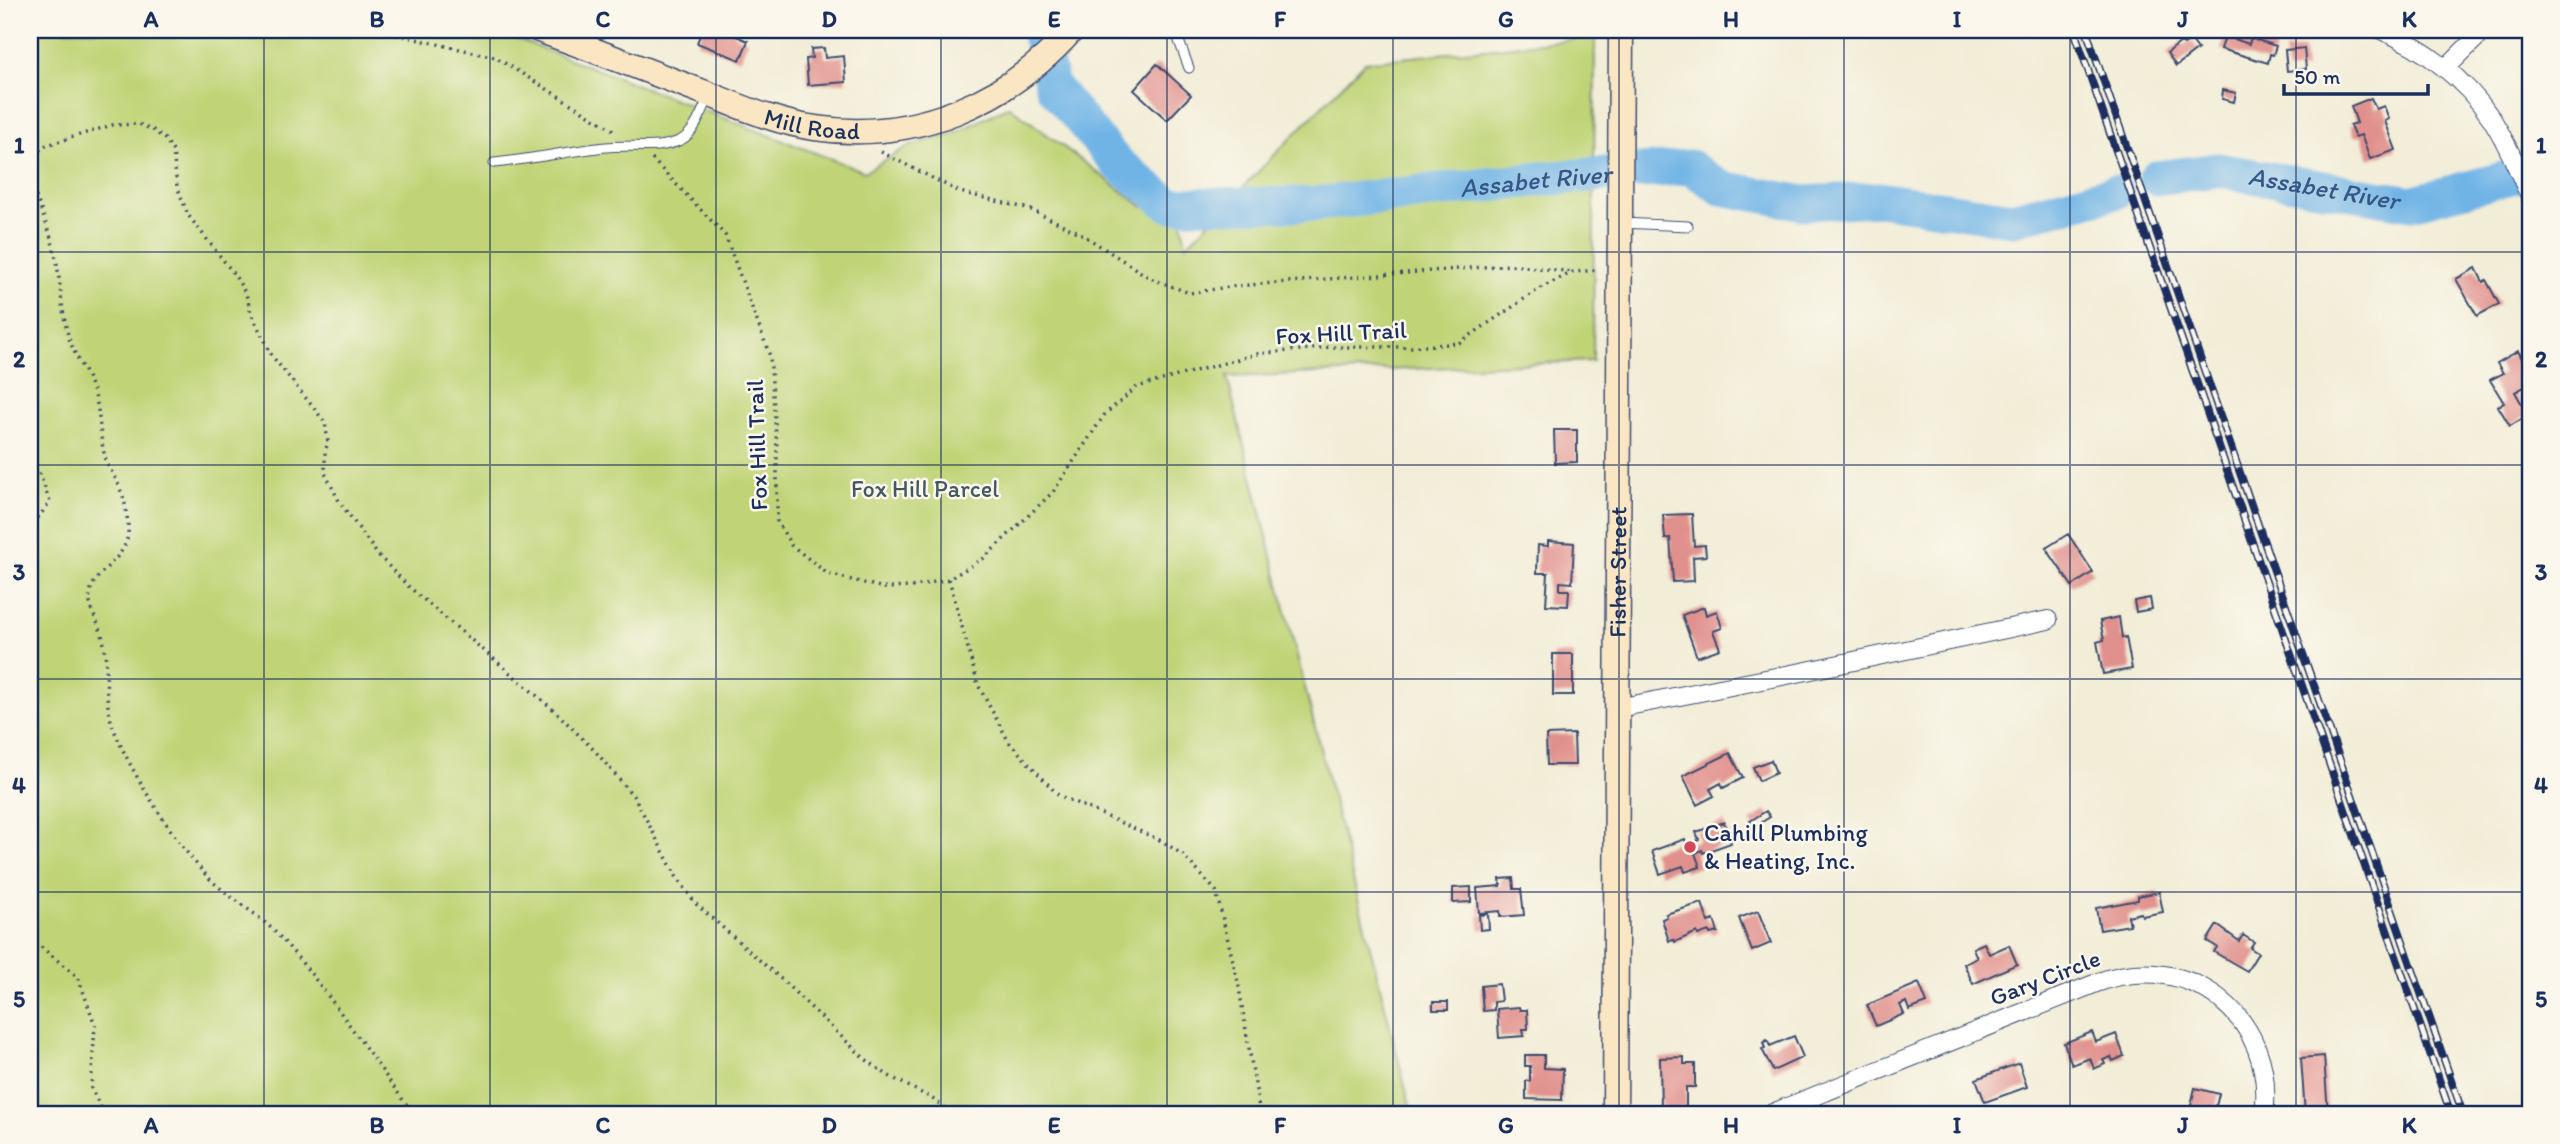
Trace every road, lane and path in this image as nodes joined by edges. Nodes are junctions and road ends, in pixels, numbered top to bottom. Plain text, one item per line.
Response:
1 (376, 30) edge
2 (539, 30) edge
3 (1072, 30) edge
4 (1175, 30) edge
5 (1622, 30) edge
6 (2381, 30) edge
7 (2484, 30) edge
8 (1189, 68) dead end
9 (2445, 69) junction
10 (710, 94) junction
11 (639, 146) junction
12 (878, 151) dead end
13 (494, 163) dead end
14 (30, 168) edge
15 (2530, 195) edge
16 (1619, 223) junction
17 (1688, 226) dead end
18 (1619, 268) junction
19 (1573, 272) junction
20 (30, 463) edge
21 (30, 525) edge
22 (949, 579) junction
23 (2048, 620) dead end
24 (1618, 708) junction
25 (30, 938) edge
26 (412, 1112) dead end
27 (104, 1114) edge
28 (954, 1114) edge
29 (1260, 1114) edge
30 (1615, 1114) edge
31 (1770, 1114) edge
32 (2264, 1114) edge

1 - 11 path, Fox Hill Trail
2 - 10 main road, Mill Road
3 - 10 main road, Mill Road
4 - 8 lane
5 - 16 main road, Fisher Street
6 - 9 street
7 - 9 street
9 - 15 street
10 - 11 lane
11 - 13 lane
11 - 22 path, Fox Hill Trail
12 - 19 path
14 - 26 path
14 - 28 path
16 - 17 lane
16 - 18 main road, Fisher Street
18 - 19 path, Fox Hill Trail
18 - 24 main road, Fisher Street
19 - 22 path, Fox Hill Trail
20 - 21 path
22 - 29 path
23 - 24 street
24 - 30 main road, Fisher Street
25 - 27 path
31 - 32 street, Gary Circle

